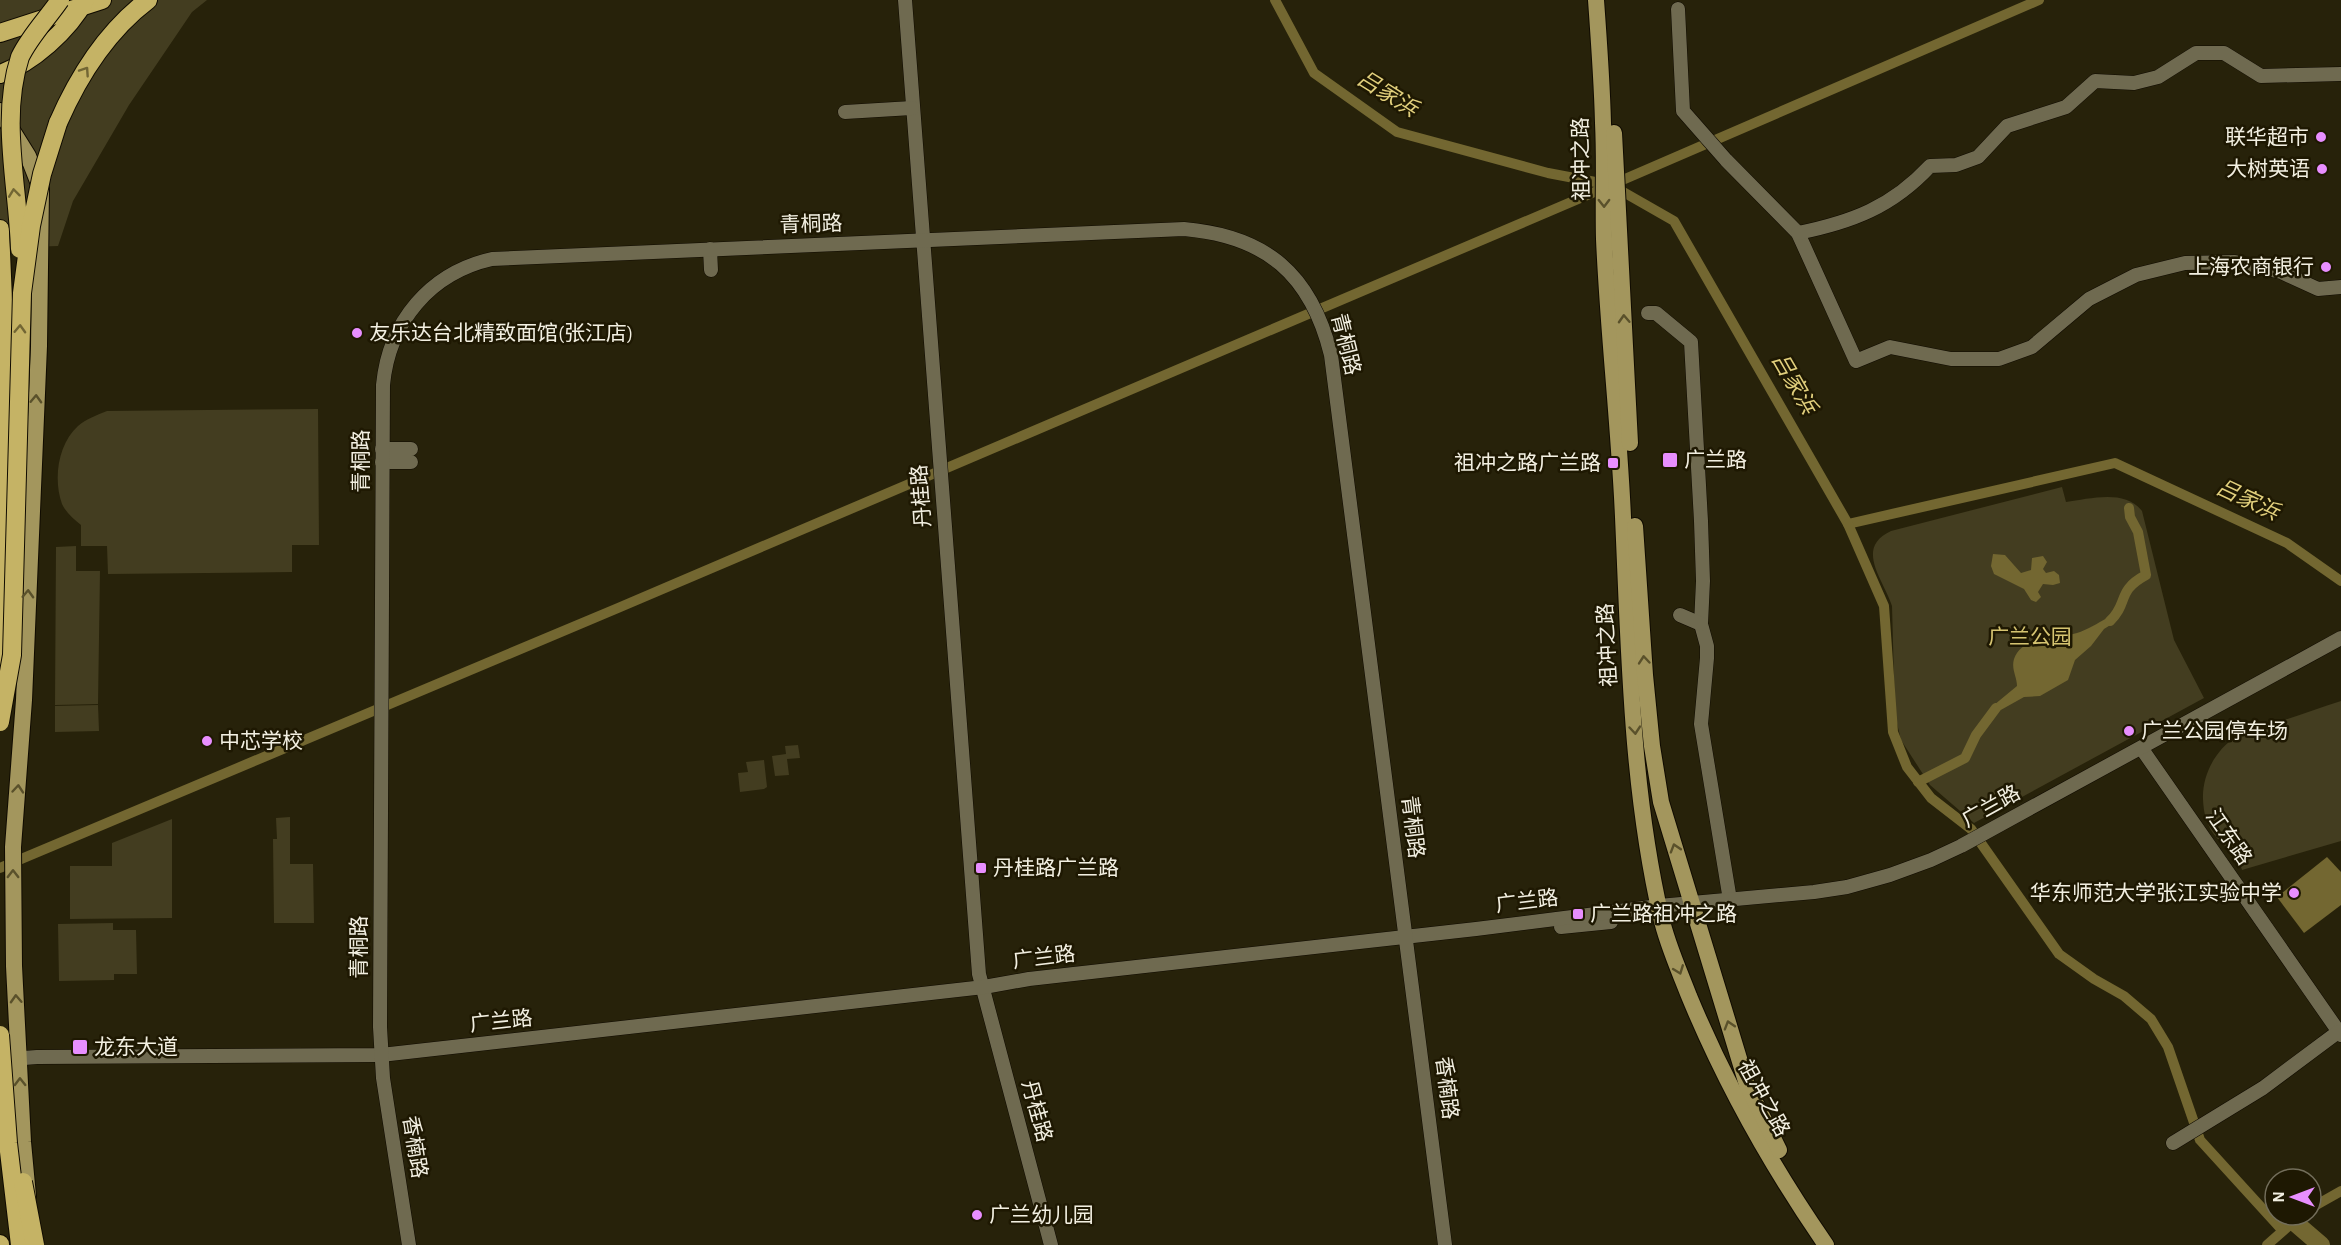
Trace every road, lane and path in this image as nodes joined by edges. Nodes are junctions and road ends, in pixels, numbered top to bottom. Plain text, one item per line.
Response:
1 (60, 0) edge
2 (86, 0) edge
3 (102, 0) edge
4 (148, 0) edge
5 (904, 0) edge
6 (911, 0) edge
7 (1596, 0) edge
8 (1607, 0) edge
9 (1678, 9) dead end
10 (0, 33) edge
11 (0, 74) edge
12 (2341, 74) edge
13 (912, 108) junction
14 (0, 111) edge
15 (845, 112) dead end
16 (1608, 125) junction
17 (0, 229) edge
18 (1798, 233) junction
19 (925, 240) junction
20 (1612, 241) junction
21 (710, 249) junction
22 (711, 270) dead end
23 (2341, 287) edge
24 (22, 293) junction
25 (1648, 313) dead end
26 (382, 456) junction
27 (411, 456) dead end
28 (1680, 615) dead end
29 (1701, 624) junction
30 (2341, 638) edge
31 (2341, 646) edge
32 (0, 686) edge
33 (0, 722) edge
34 (2144, 752) junction
35 (2001, 827) junction
36 (1962, 848) junction
37 (1730, 900) junction
38 (1694, 907) junction
39 (1660, 910) junction
40 (1407, 940) junction
41 (984, 987) junction
42 (2339, 1034) edge
43 (0, 1035) edge
44 (0, 1054) edge
45 (381, 1055) junction
46 (20, 1058) junction
47 (0, 1061) edge
48 (4, 1084) junction
49 (2173, 1143) dead end
50 (20, 1245) edge
51 (34, 1245) edge
52 (409, 1245) edge
53 (1051, 1245) edge
54 (1445, 1245) edge
55 (1826, 1245) edge
56 (1839, 1245) edge

24 -> 1 highway, bridge
2 - 11 highway
3 - 10 highway, bridge
24 -> 4 highway, bridge
5 - 13 street, 丹桂路
6 - 19 street, 丹桂路
7 - 16 main road, 祖冲之路
8 - 16 main road, 祖冲之路
9 - 18 street
12 - 18 street
13 - 15 street
13 - 19 street, 丹桂路
46 -> 14 main road
16 - 20 main road, 祖冲之路
17 - 32 highway
18 - 23 street
19 - 21 street, 青桐路
19 - 40 street, 青桐路
19 - 41 street, 丹桂路
38 -> 20 main road, 祖冲之路
20 -> 39 main road, 祖冲之路
21 - 22 street
21 - 26 street, 青桐路
33 -> 24 highway, bridge
25 - 29 street
26 - 27 street
26 - 45 street, 青桐路
28 - 29 street
29 - 37 street
30 - 35 street, 广兰路
31 - 34 street, 广兰路
34 - 35 street, 广兰路
34 - 42 street, 江东路
35 - 36 street, 广兰路
36 - 37 street, 广兰路
36 - 38 street, 广兰路
37 - 38 street, 广兰路
38 - 39 street, 广兰路
56 -> 38 main road, 祖冲之路
39 - 40 street, 广兰路
39 -> 55 main road, 祖冲之路
40 - 41 street, 广兰路
40 - 54 street, 香楠路
41 - 45 street, 广兰路
41 - 53 street, 丹桂路
42 - 49 street
43 - 48 highway, bridge
44 - 46 street
45 - 46 street, 广兰路
45 - 52 street, 香楠路
46 - 47 street
51 -> 46 main road
48 - 50 highway, bridge
48 - 51 highway, bridge

